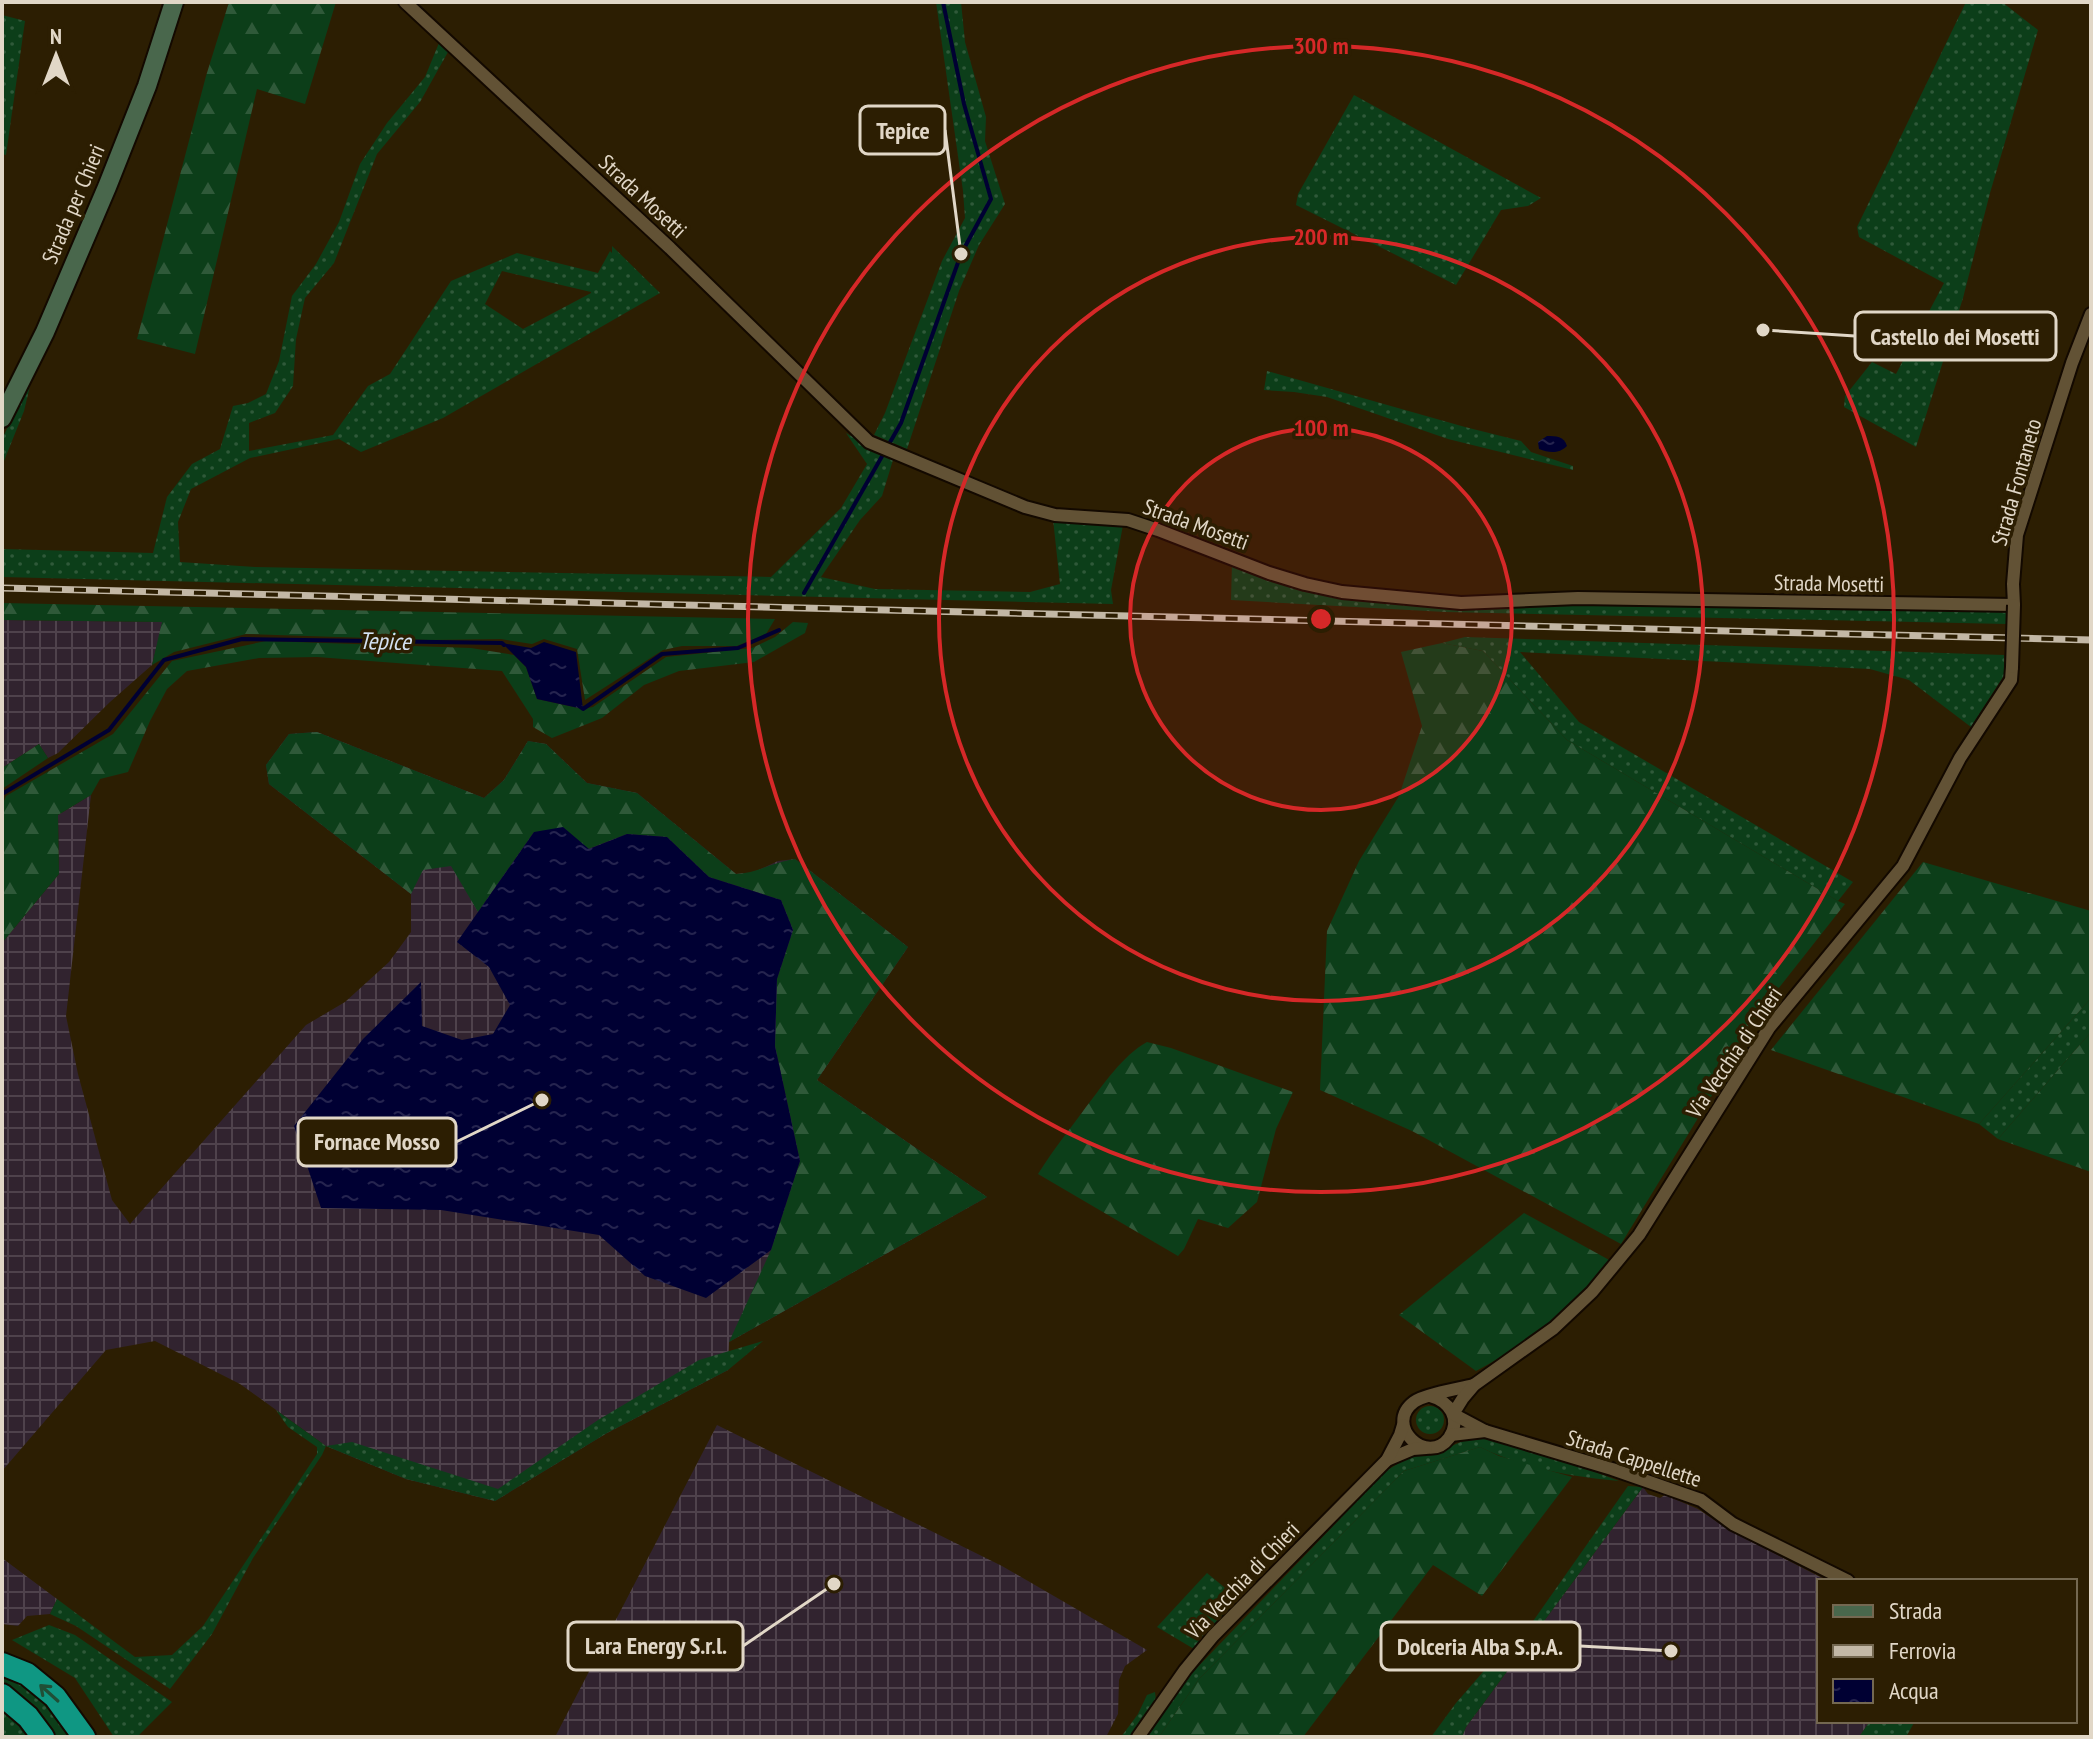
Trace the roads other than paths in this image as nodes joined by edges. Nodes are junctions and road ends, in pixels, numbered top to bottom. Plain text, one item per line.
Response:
1 (174, 2) edge
2 (405, 2) edge
3 (2091, 314) edge
4 (2, 418) edge
5 (2014, 605) junction
6 (2012, 667) joint
7 (1474, 1385) junction
8 (1430, 1396) junction
9 (1453, 1414) junction
10 (1403, 1425) junction
11 (1485, 1431) junction
12 (1451, 1435) junction
13 (1427, 1448) junction
14 (1387, 1460) junction
15 (1844, 1579) edge
16 (2, 1664) edge
17 (2, 1695) edge
18 (43, 1737) edge
19 (84, 1737) edge
20 (1138, 1737) edge

1 - 4 main road, Strada per Chieri
2 - 5 street, Strada Mosetti
3 - 5 street, Strada Fontaneto
5 - 6 street, Strada Fontaneto, bridge
6 - 7 street, Via Vecchia di Chieri
7 - 8 street, Via Vecchia di Chieri
7 - 9 street, Via Vecchia di Chieri
8 - 9 street
8 - 10 street
9 - 11 street, Strada Cappellette
9 - 12 street
10 - 13 street
10 - 14 street, Via Vecchia di Chieri
11 - 12 street, Strada Cappellette
11 - 15 street, Strada Cappellette
12 - 13 street
13 - 14 street, Via Vecchia di Chieri
14 - 20 street, Via Vecchia di Chieri
19 -> 16 highway
17 - 18 highway

